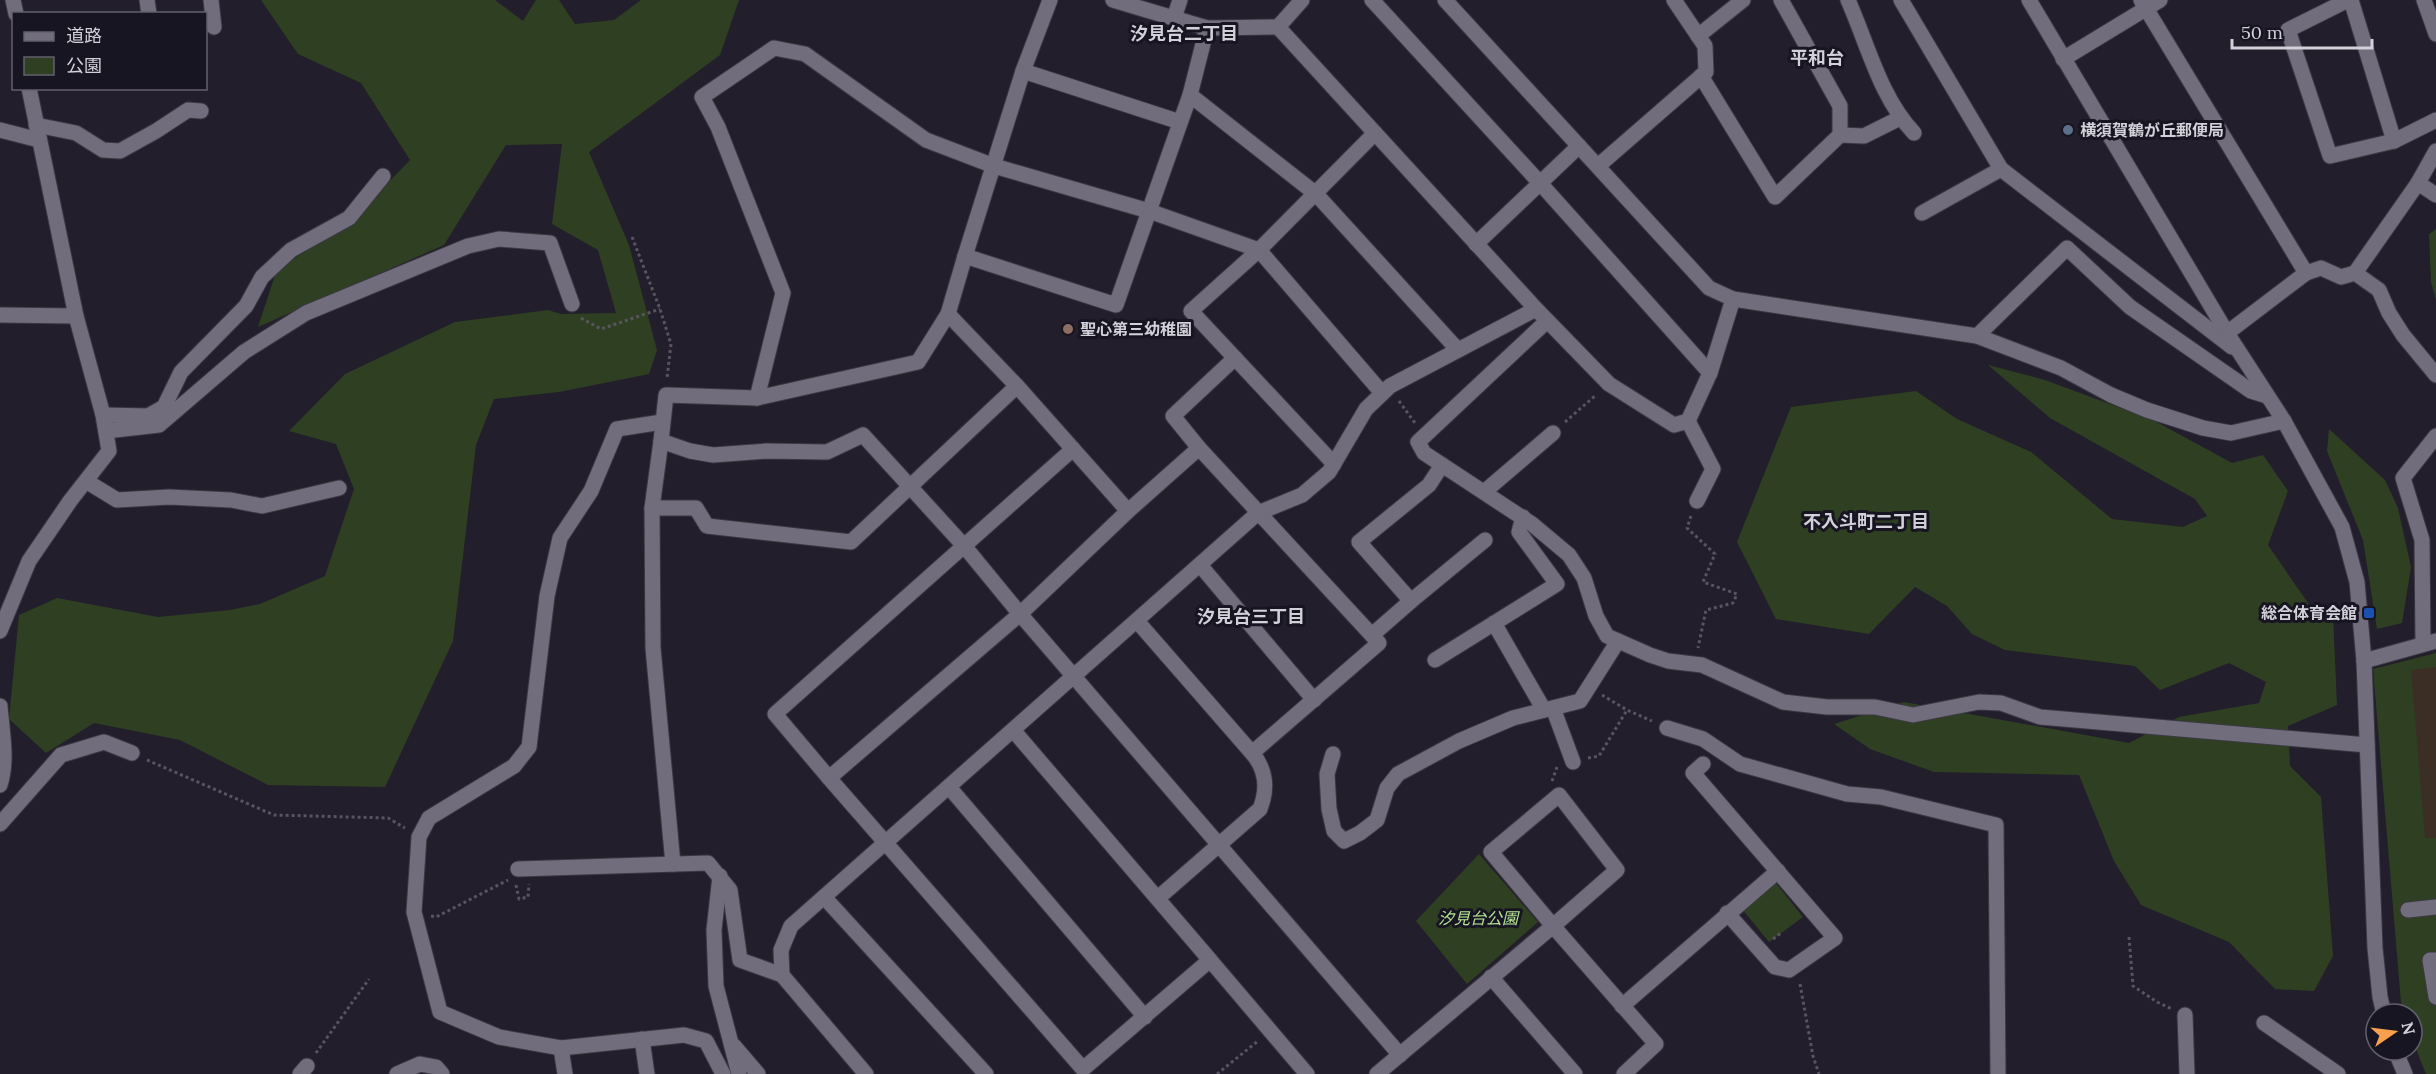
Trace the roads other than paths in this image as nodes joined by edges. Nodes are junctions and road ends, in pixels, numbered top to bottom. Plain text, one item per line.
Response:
1 (211, 0) edge
2 (1050, 0) edge
3 (1113, 0) edge
4 (1180, 0) edge
5 (1302, 0) edge
6 (1372, 0) edge
7 (1445, 0) edge
8 (1674, 0) edge
9 (1743, 0) edge
10 (1781, 0) edge
11 (1848, 0) edge
12 (1901, 0) edge
13 (2029, 0) edge
14 (2160, 0) edge
15 (2349, 0) edge
16 (2424, 0) edge
17 (2144, 4) edge
18 (1174, 18) junction
19 (214, 27) dead end
20 (1278, 27) junction
21 (1207, 28) junction
22 (2436, 34) edge
23 (1698, 36) junction
24 (2063, 59) junction
25 (1023, 71) junction
26 (1701, 76) junction
27 (29, 90) edge
28 (1190, 95) junction
29 (201, 111) dead end
30 (1900, 118) junction
31 (2436, 120) edge
32 (1180, 122) junction
33 (0, 130) edge
34 (37, 132) junction
35 (1375, 133) junction
36 (1914, 133) dead end
37 (1840, 135) junction
38 (2394, 141) junction
39 (1579, 146) junction
40 (2436, 151) edge
41 (994, 166) junction
42 (1598, 166) junction
43 (2001, 169) junction
44 (383, 176) dead end
45 (1540, 183) junction
46 (2418, 183) junction
47 (1316, 194) junction
48 (2436, 195) edge
49 (1149, 211) junction
50 (1922, 213) dead end
51 (1476, 244) junction
52 (1259, 250) junction
53 (965, 256) junction
54 (2306, 273) junction
55 (2355, 273) junction
56 (1733, 299) junction
57 (572, 304) road end
58 (1536, 309) junction
59 (948, 314) junction
60 (0, 315) edge
61 (76, 316) junction
62 (1547, 321) junction
63 (2227, 333) junction
64 (1977, 336) junction
65 (1458, 350) junction
66 (2239, 353) junction
67 (1235, 358) junction
68 (1710, 373) junction
69 (2436, 375) edge
70 (1017, 386) junction
71 (1382, 393) junction
72 (2267, 396) junction
73 (757, 398) junction
74 (1688, 421) junction
75 (2284, 421) junction
76 (662, 422) junction
77 (105, 423) junction
78 (1553, 433) road end
79 (2436, 436) edge
80 (661, 441) junction
81 (1199, 448) junction
82 (1073, 450) junction
83 (1334, 464) junction
84 (1442, 465) junction
85 (86, 481) junction
86 (908, 487) junction
87 (339, 488) dead end
88 (1484, 492) junction
89 (1697, 501) road end
90 (652, 508) junction
91 (1128, 512) junction
92 (1258, 513) junction
93 (1523, 517) junction
94 (1485, 540) dead end
95 (965, 547) junction
96 (1200, 565) junction
97 (1411, 601) junction
98 (1020, 614) junction
99 (1137, 621) junction
100 (1494, 623) junction
101 (0, 631) edge
102 (1372, 635) junction
103 (1618, 641) junction
104 (2429, 643) edge
105 (1435, 660) dead end
106 (2364, 661) junction
107 (1075, 676) junction
108 (1314, 700) junction
109 (0, 706) edge
110 (1549, 709) junction
111 (1668, 728) road end
112 (1013, 730) junction
113 (2367, 745) junction
114 (132, 753) road end
115 (1252, 753) junction
116 (1333, 754) dead end
117 (1573, 762) dead end
118 (1703, 764) dead end
119 (829, 778) junction
120 (0, 785) edge
121 (949, 787) junction
122 (0, 824) edge
123 (886, 842) junction
124 (1220, 845) junction
125 (673, 864) junction
126 (1778, 871) junction
127 (516, 872) road end
128 (720, 876) junction
129 (824, 897) junction
130 (1158, 898) junction
131 (2436, 907) edge
132 (2408, 910) dead end
133 (1727, 913) junction
134 (1553, 926) junction
135 (1210, 960) junction
136 (2436, 960) edge
137 (782, 975) junction
138 (1491, 977) junction
139 (2436, 996) edge
140 (2381, 1002) edge
141 (1622, 1005) junction
142 (2185, 1015) road end
143 (1144, 1017) junction
144 (2264, 1023) dead end
145 (642, 1039) junction
146 (730, 1041) junction
147 (561, 1048) junction
148 (1400, 1054) junction
149 (1081, 1072) edge
150 (397, 1074) edge
151 (442, 1074) edge
152 (565, 1074) edge
153 (647, 1074) edge
154 (723, 1074) edge
155 (739, 1074) edge
156 (758, 1074) edge
157 (866, 1074) edge
158 (986, 1074) edge
159 (1307, 1074) edge
160 (1377, 1074) edge
161 (1575, 1074) edge
162 (1624, 1074) edge
163 (1998, 1074) edge
164 (2187, 1074) edge
165 (2338, 1074) edge

1 - 19 street
2 - 25 street
3 - 18 street
4 - 18 street
5 - 20 street
6 - 45 street
7 - 39 street
8 - 23 street
9 - 23 street
10 - 37 street
11 - 30 street
12 - 43 street
13 - 24 street
14 - 17 street
15 - 38 street
15 - 38 street
16 - 22 street
17 - 24 street
17 - 54 street
18 - 21 street
20 - 21 street
20 - 35 street
21 - 28 street
23 - 26 street
24 - 63 street
25 - 32 street
25 - 41 street
26 - 37 street
26 - 42 street
27 - 34 street
28 - 32 street
28 - 47 street
29 - 34 street
30 - 36 street
30 - 37 street
31 - 38 street
32 - 49 street
33 - 34 street
34 - 61 street
35 - 47 street
35 - 51 street
39 - 42 street
39 - 45 street
40 - 46 street
41 - 49 street
41 - 53 street
41 - 73 street
42 - 56 street
43 - 50 street
43 - 66 street
44 - 77 street
45 - 51 street
45 - 68 street
46 - 48 street
46 - 55 street
47 - 52 street
47 - 65 street
49 - 52 street
49 - 53 street
51 - 58 street
52 - 67 street
52 - 71 street
53 - 59 street
54 - 55 street
54 - 63 street
55 - 69 street
56 - 64 street
56 - 68 street
57 - 77 street
58 - 62 street
58 - 65 street
59 - 70 street
59 - 73 street
60 - 61 street
61 - 77 street
62 - 74 street
62 - 84 street
63 - 66 street
64 - 72 street
64 - 75 street
65 - 71 street
66 - 72 street
67 - 81 street
67 - 83 street
68 - 74 street
70 - 82 street
70 - 86 street
71 - 83 street
72 - 75 street
73 - 76 street
74 - 89 street
75 - 106 street
76 - 80 street
76 - 147 street
77 - 85 street
78 - 88 street
79 - 104 street
80 - 86 street
80 - 90 street
81 - 91 street
81 - 92 street
82 - 91 street
82 - 95 street
83 - 92 street
84 - 88 street
84 - 97 street
85 - 87 street
85 - 101 street
86 - 90 street
86 - 95 street
88 - 93 street
90 - 125 street
91 - 98 street
92 - 96 street
92 - 102 street
93 - 100 street
93 - 103 street
94 - 97 street
95 - 98 street
95 - 119 street
96 - 99 street
96 - 108 street
97 - 102 street
98 - 107 street
98 - 119 street
99 - 107 street
99 - 115 street
100 - 105 street
100 - 110 street
102 - 108 street
103 - 110 street
103 - 113 street
104 - 106 street
106 - 113 street
107 - 112 street
107 - 124 street
108 - 115 street
109 - 120 street
110 - 116 street
110 - 117 street
111 - 163 street
112 - 121 street
112 - 130 street
113 - 140 street
114 - 122 street
115 - 124 street
118 - 126 street
119 - 123 street
121 - 123 street
121 - 143 street
123 - 129 street
123 - 149 street
124 - 130 street
124 - 148 street
125 - 127 street
125 - 128 street
126 - 133 street
126 - 133 street
128 - 137 street
128 - 146 street
129 - 137 street
129 - 158 street
130 - 135 street
131 - 132 street
133 - 141 street
134 - 134 street
134 - 138 street
134 - 141 street
135 - 143 street
135 - 159 street
136 - 139 street
137 - 157 street
138 - 148 street
138 - 161 street
141 - 162 street
142 - 164 street
143 - 149 street
144 - 165 street
145 - 147 street
145 - 153 street
145 - 154 street
146 - 155 street
146 - 156 street
147 - 152 street
148 - 160 street
150 - 151 street

